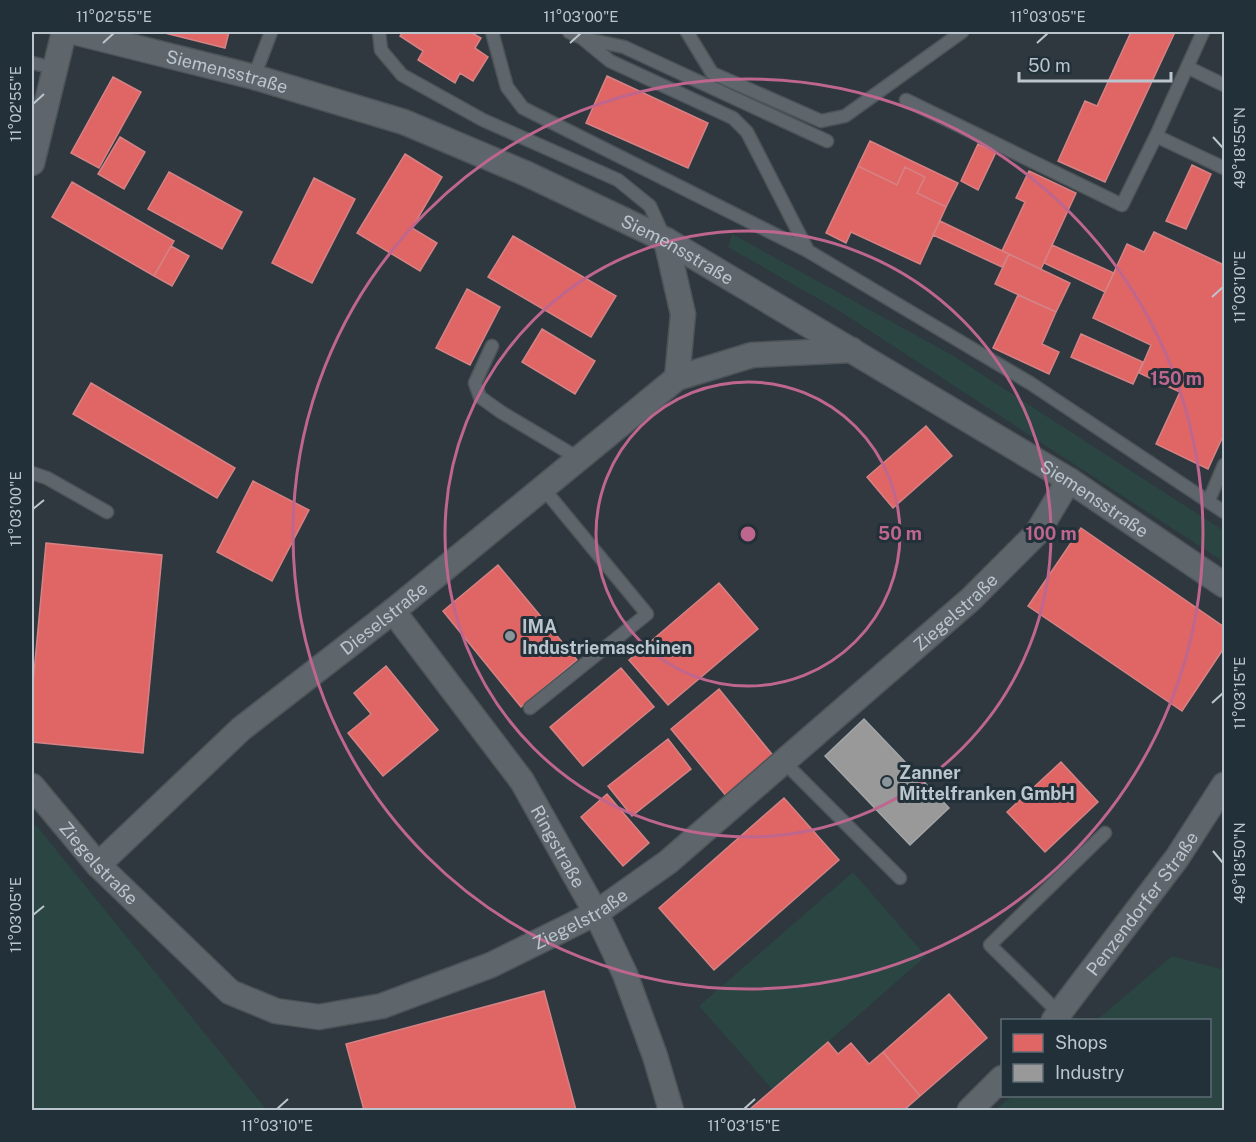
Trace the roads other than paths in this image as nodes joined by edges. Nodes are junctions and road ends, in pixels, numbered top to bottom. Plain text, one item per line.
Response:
1 (64, 32) edge
2 (74, 32) edge
3 (271, 32) edge
4 (380, 32) edge
5 (492, 32) edge
6 (569, 32) edge
7 (687, 32) edge
8 (962, 32) edge
9 (1203, 32) edge
10 (582, 38) junction
11 (43, 65) edge
12 (1187, 67) junction
13 (254, 77) junction
14 (1224, 85) edge
15 (906, 100) dead end
16 (1156, 136) junction
17 (827, 141) dead end
18 (32, 163) edge
19 (1224, 168) edge
20 (666, 240) junction
21 (808, 251) junction
22 (492, 346) dead end
23 (852, 350) junction
24 (676, 378) junction
25 (579, 458) junction
26 (1224, 465) edge
27 (32, 473) edge
28 (1069, 480) junction
29 (543, 488) junction
30 (1209, 500) junction
31 (107, 512) dead end
32 (1224, 512) edge
33 (1224, 585) edge
34 (393, 611) junction
35 (530, 708) dead end
36 (784, 762) junction
37 (1224, 785) edge
38 (32, 786) edge
39 (1105, 833) dead end
40 (98, 865) junction
41 (900, 878) dead end
42 (596, 913) junction
43 (1057, 1017) edge
44 (1001, 1079) edge
45 (671, 1110) edge
46 (970, 1110) edge

1 - 11 street
2 - 13 street, Siemensstraße
3 - 13 lane
4 - 20 lane
5 - 21 lane
6 - 10 lane
7 - 8 lane
9 - 12 lane
10 - 17 lane
10 - 21 lane
11 - 18 street
12 - 14 lane
12 - 16 lane
13 - 20 street, Siemensstraße
15 - 16 lane
16 - 19 lane
20 - 23 street, Siemensstraße
20 - 24 street
21 - 30 lane
22 - 25 lane
23 - 24 street, Dieselstraße
23 - 28 street, Siemensstraße
24 - 25 street, Dieselstraße
25 - 29 street, Dieselstraße
26 - 30 lane
27 - 31 lane
28 - 33 street, Siemensstraße
28 - 36 street, Ziegelstraße
29 - 34 street, Dieselstraße
29 - 35 lane
30 - 32 lane
34 - 40 street, Dieselstraße
34 - 42 street, Ringstraße
36 - 41 lane
36 - 42 street, Ziegelstraße
37 - 43 street, Penzendorfer Straße
38 - 40 street, Ziegelstraße
39 - 43 lane
40 - 42 street, Ziegelstraße
42 - 45 street, Ringstraße
44 - 46 street

